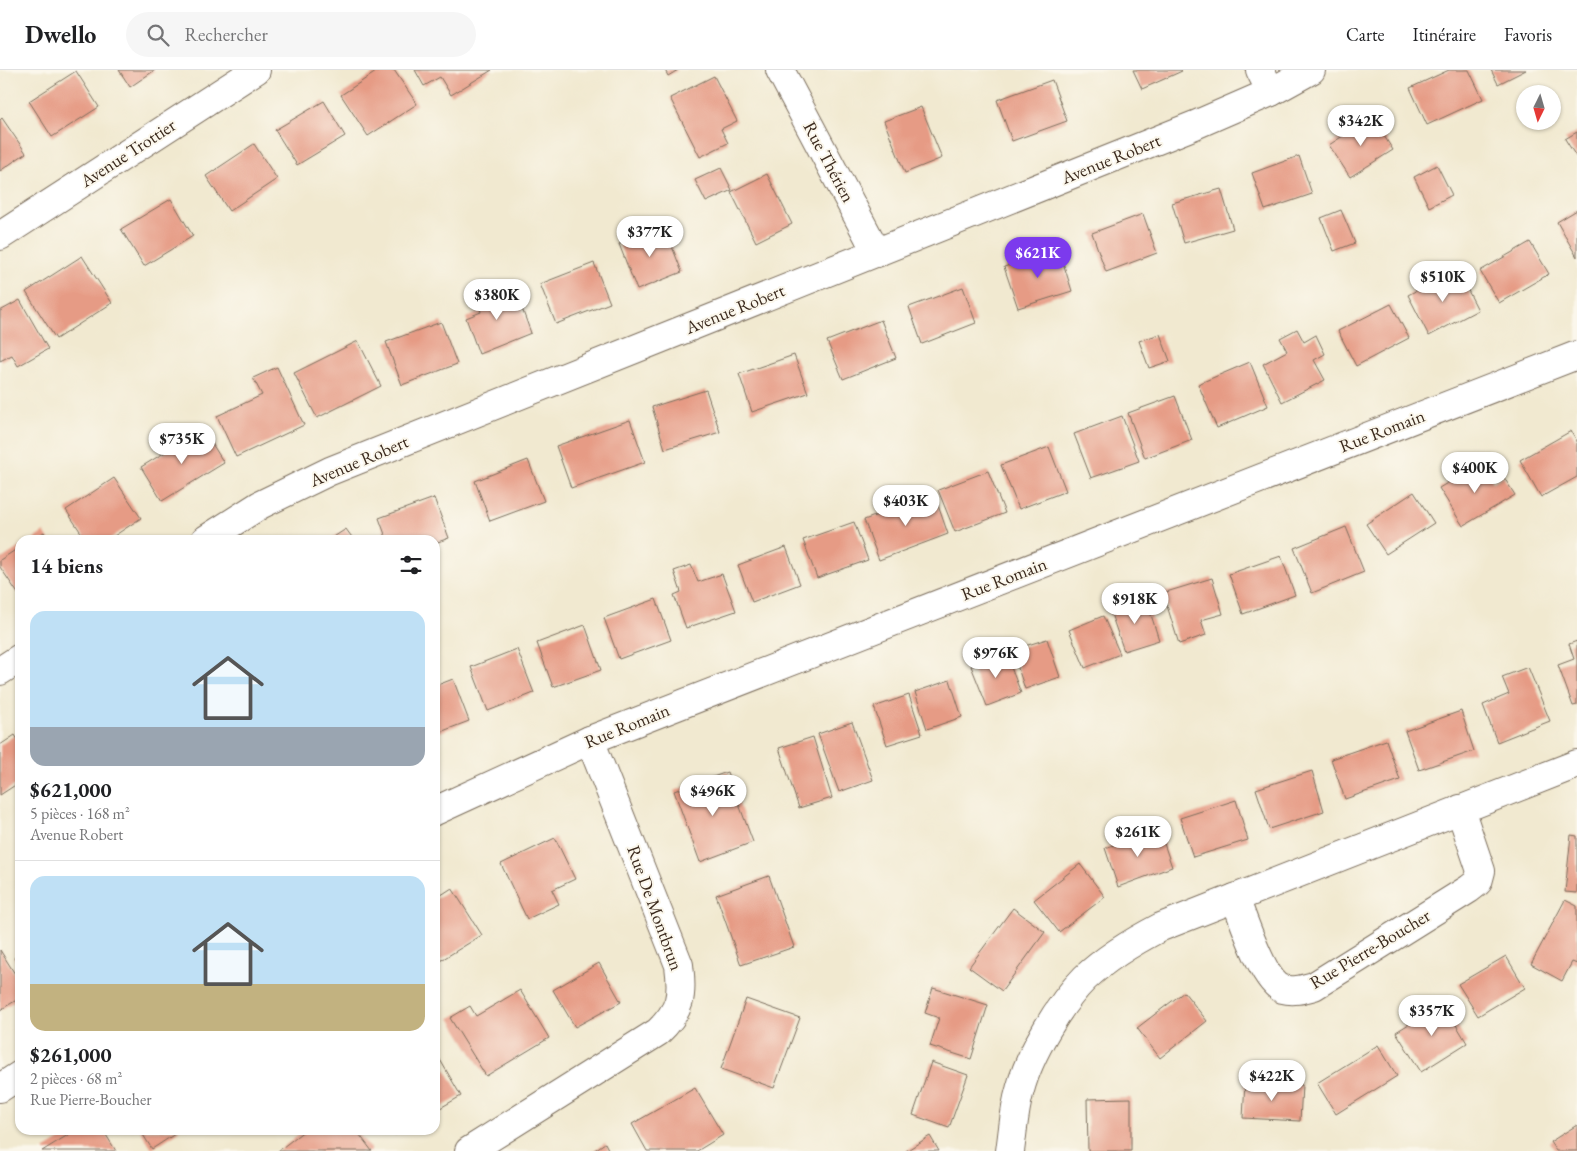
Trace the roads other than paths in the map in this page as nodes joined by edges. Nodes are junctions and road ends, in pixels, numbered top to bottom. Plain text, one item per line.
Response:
1 (256, 70) edge
2 (780, 70) edge
3 (1311, 70) edge
4 (1266, 81) edge
5 (0, 236) edge
6 (877, 253) junction
7 (1577, 355) edge
8 (213, 535) edge
9 (15, 661) edge
10 (0, 671) edge
11 (590, 740) junction
12 (1577, 764) edge
13 (440, 809) edge
14 (1460, 809) junction
15 (1234, 898) junction
16 (15, 1078) edge
17 (0, 1088) edge
18 (469, 1151) edge
19 (1010, 1151) edge

1 - 5 street, Avenue Trottier
2 - 6 street, Rue Thérien
3 - 4 street, Avenue Robert
4 - 6 street, Avenue Robert
6 - 8 street, Avenue Robert
7 - 11 street, Rue Romain
9 - 10 street
11 - 13 street, Rue Romain
11 - 18 street, Rue De Montbrun
12 - 14 street
14 - 15 street
14 - 15 street, Rue Pierre-Boucher
15 - 19 street
16 - 17 street

